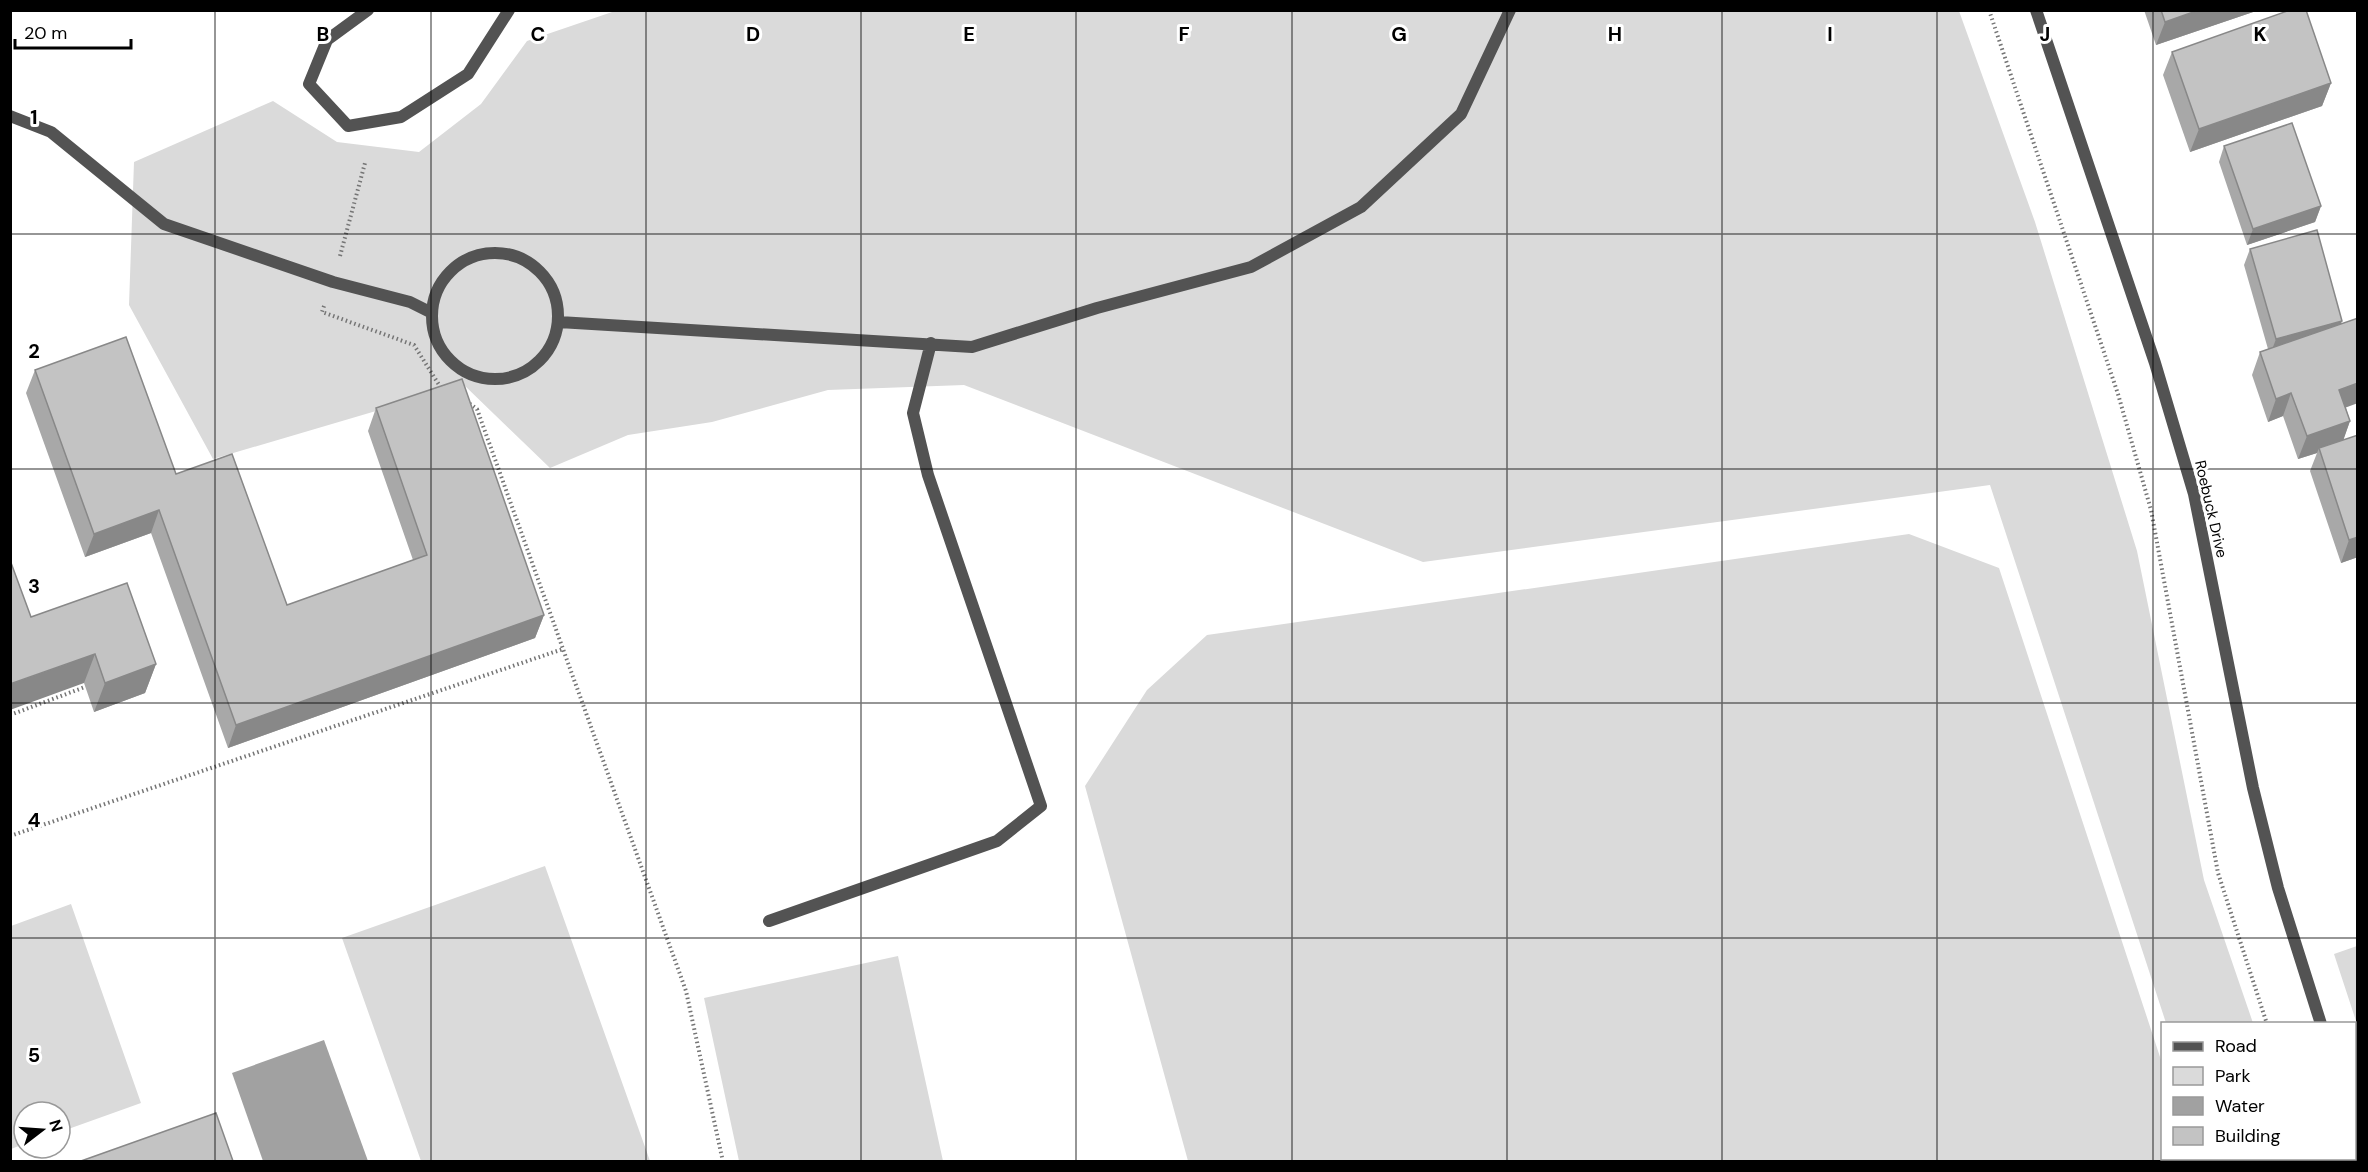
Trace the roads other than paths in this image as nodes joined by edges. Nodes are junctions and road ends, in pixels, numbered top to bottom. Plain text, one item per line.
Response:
1 (368, 10) edge
2 (509, 10) edge
3 (1510, 10) edge
4 (2036, 10) edge
5 (10, 116) edge
6 (432, 313) junction
7 (559, 322) junction
8 (931, 343) junction
9 (770, 921) dead end
10 (2321, 1022) edge

1 - 2 street
3 - 8 street
4 - 10 street, Roebuck Drive
5 - 6 street
6 - 7 street
6 - 7 street
7 - 8 street
8 - 9 street

